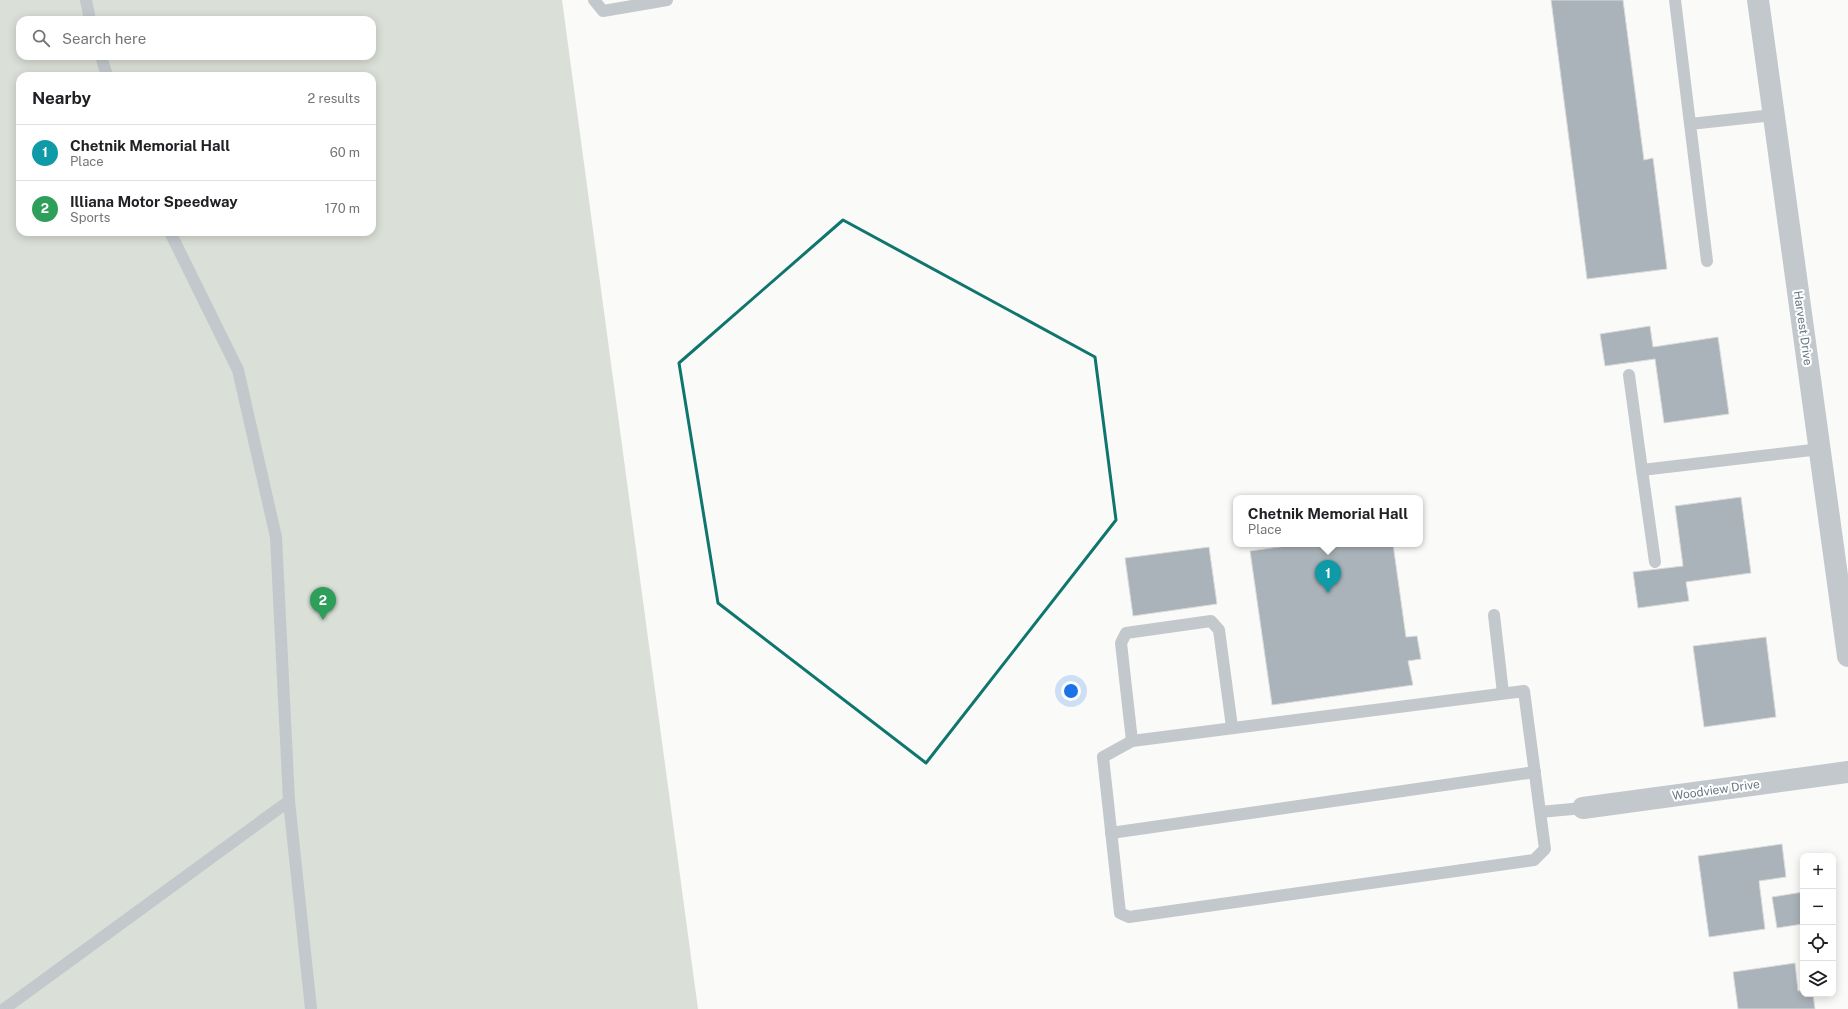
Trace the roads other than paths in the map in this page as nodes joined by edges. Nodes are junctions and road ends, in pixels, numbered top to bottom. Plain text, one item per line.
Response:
1 (86, 0) edge
2 (594, 0) edge
3 (667, 0) edge
4 (1675, 0) edge
5 (1758, 0) edge
6 (89, 16) edge
7 (102, 60) edge
8 (106, 72) edge
9 (1773, 115) junction
10 (1690, 124) junction
11 (172, 236) edge
12 (1707, 261) dead end
13 (1629, 375) dead end
14 (1820, 449) junction
15 (1642, 470) junction
16 (1655, 562) dead end
17 (1494, 615) dead end
18 (1846, 626) edge
19 (1848, 656) edge
20 (1503, 693) junction
21 (1232, 727) junction
22 (1132, 740) junction
23 (1535, 772) junction
24 (1848, 772) edge
25 (289, 800) junction
26 (1583, 808) joint
27 (1540, 812) junction
28 (1111, 834) junction
29 (4, 1009) edge
30 (311, 1009) edge

1 - 6 lane
2 - 3 lane
4 - 10 lane
5 - 9 street, Harvest Drive
7 - 8 lane
9 - 10 lane
9 - 14 street, Harvest Drive
10 - 12 lane
11 - 25 lane
13 - 15 lane
14 - 15 lane
14 - 18 street, Harvest Drive
15 - 16 lane
17 - 20 lane
18 - 19 street, Harvest Drive
20 - 21 lane
20 - 23 lane
21 - 22 lane
21 - 22 lane
22 - 28 lane
23 - 27 lane
23 - 28 lane
24 - 26 street, Woodview Drive
25 - 29 lane
25 - 30 lane
26 - 27 lane
27 - 28 lane

